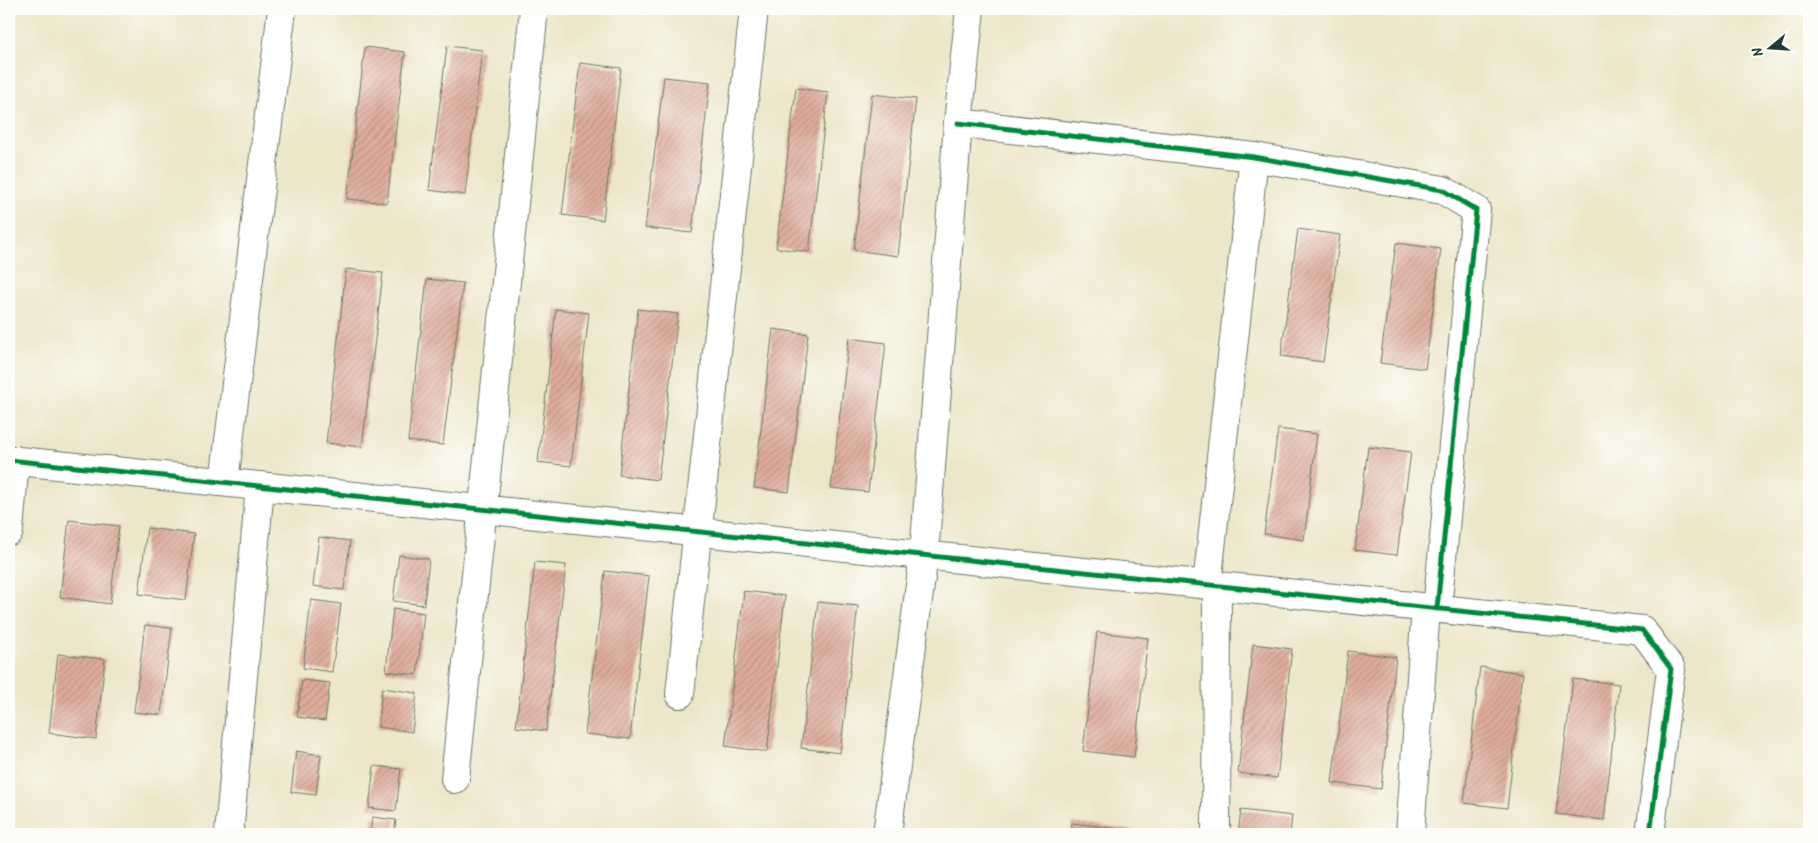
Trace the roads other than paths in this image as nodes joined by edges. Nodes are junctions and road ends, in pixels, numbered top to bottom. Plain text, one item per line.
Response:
1 (282, 9) edge
2 (534, 9) edge
3 (754, 9) edge
4 (970, 9) edge
5 (958, 123) junction
6 (1254, 157) junction
7 (12, 460) edge
8 (224, 482) junction
9 (260, 486) junction
10 (482, 509) junction
11 (9, 531) edge
12 (698, 532) junction
13 (924, 555) junction
14 (1212, 585) junction
15 (1432, 608) junction
16 (680, 694) dead end
17 (455, 779) dead end
18 (229, 834) edge
19 (887, 834) edge
20 (1216, 834) edge
21 (1410, 834) edge
22 (1650, 834) edge

1 - 8 street
2 - 10 street
3 - 12 street
4 - 5 street
5 - 6 street
5 - 13 street
6 - 14 street
6 - 15 street
7 - 8 street
7 - 11 street
8 - 9 street
9 - 10 street
9 - 18 street
10 - 12 street
10 - 17 street
12 - 13 street
12 - 16 street
13 - 14 street
13 - 19 street
14 - 15 street
14 - 20 street
15 - 21 street
15 - 22 street

